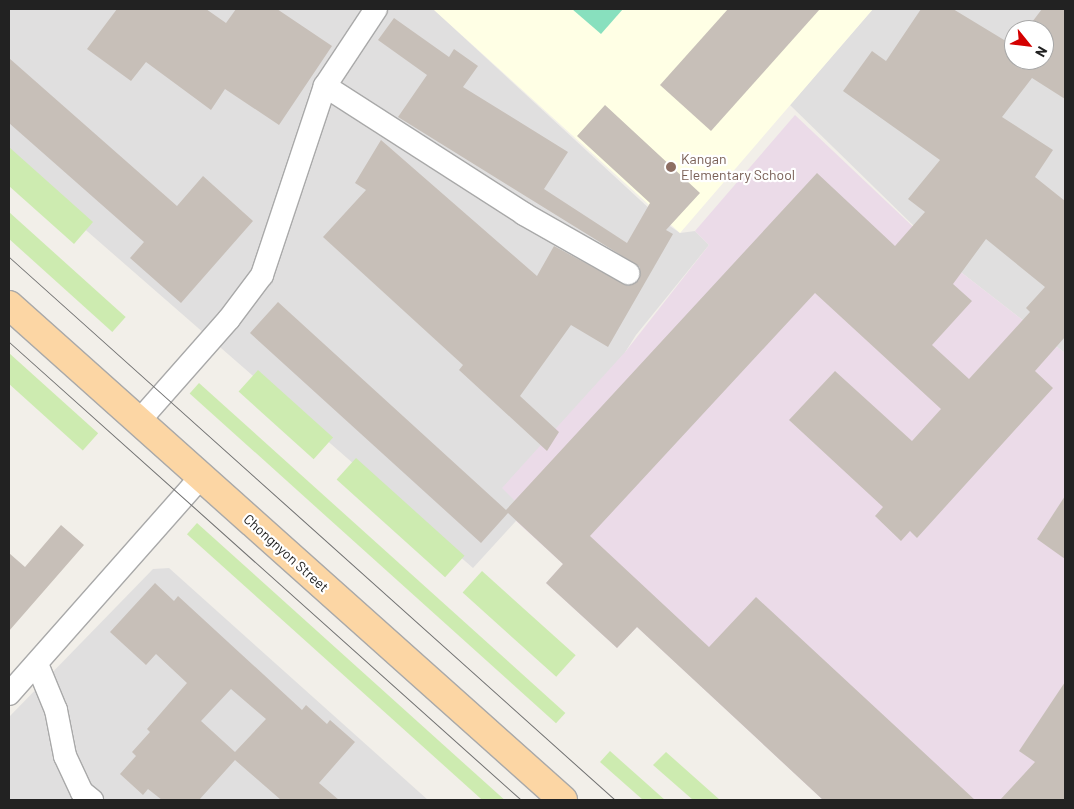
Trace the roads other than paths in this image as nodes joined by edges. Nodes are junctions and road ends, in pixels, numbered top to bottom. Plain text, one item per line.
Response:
1 (376, 9) edge
2 (325, 86) junction
3 (628, 272) dead end
4 (9, 305) edge
5 (138, 421) junction
6 (201, 477) junction
7 (37, 664) junction
8 (9, 694) edge
9 (92, 800) edge
10 (563, 800) edge

1 - 2 street
2 - 3 street
2 - 5 street
4 - 5 main road, Chongnyon Street
5 - 6 main road, Chongnyon Street
6 - 7 street
6 - 10 main road, Chongnyon Street
7 - 8 street
7 - 9 street

